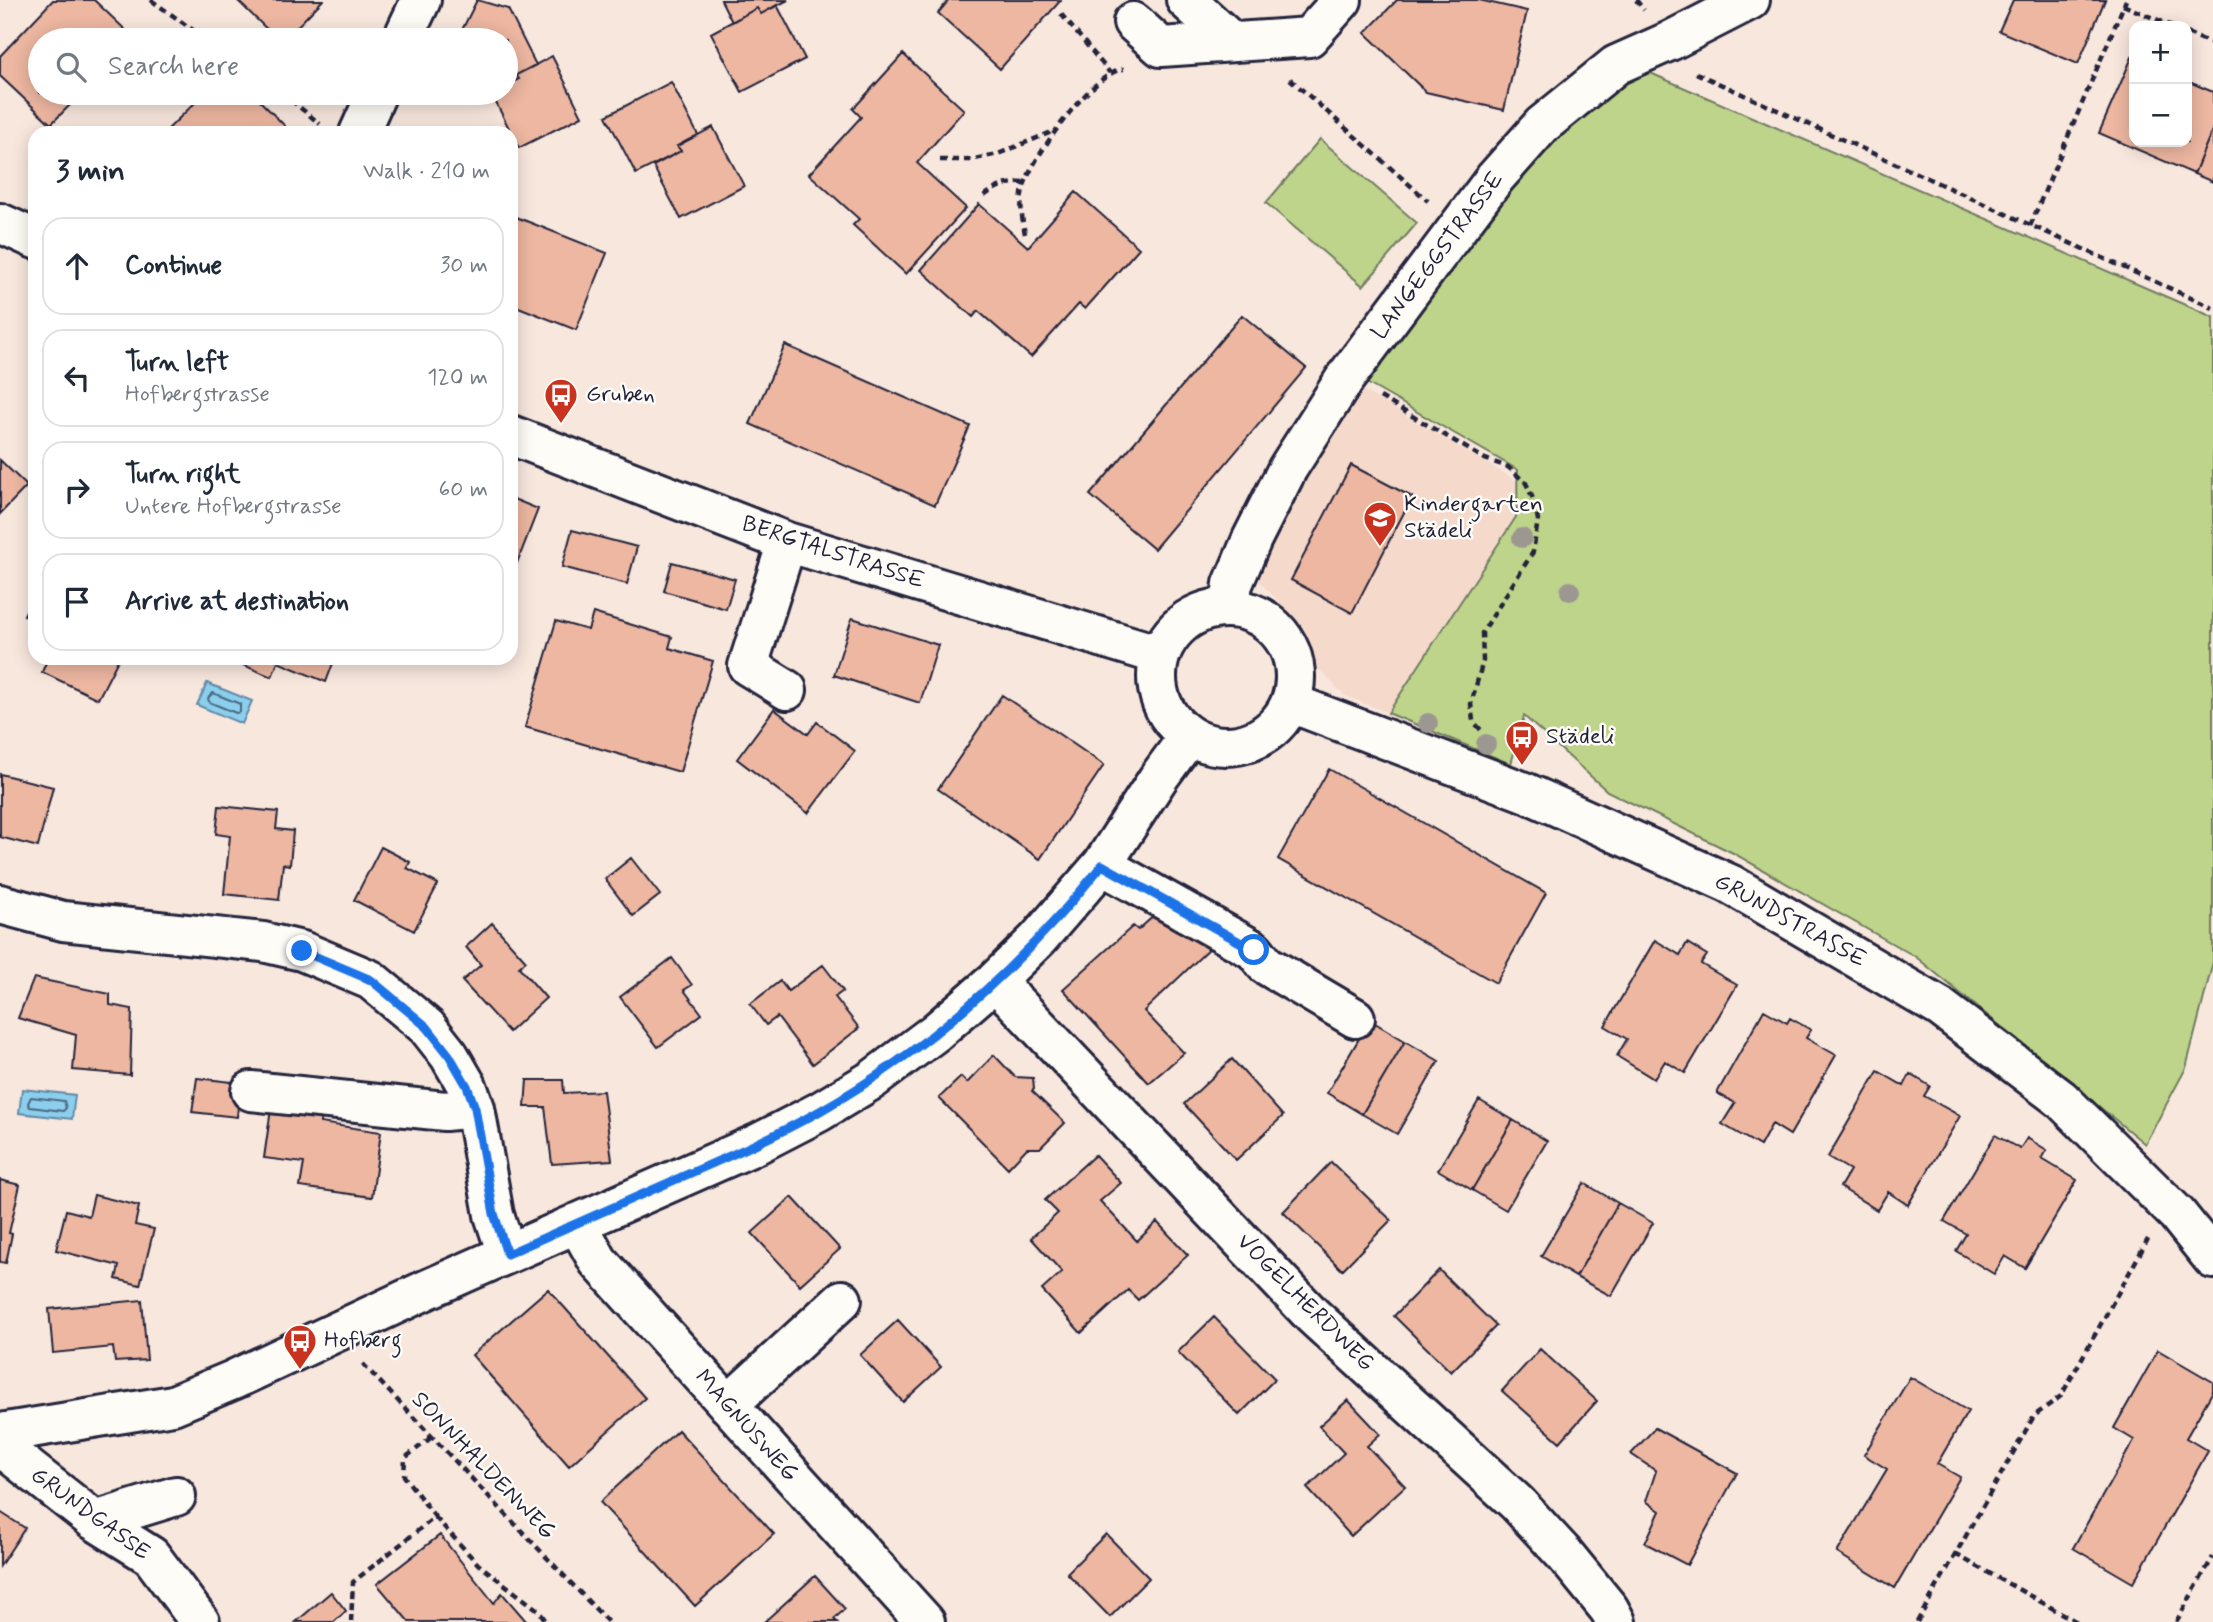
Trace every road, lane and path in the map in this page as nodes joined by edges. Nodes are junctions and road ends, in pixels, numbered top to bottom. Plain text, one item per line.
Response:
1 (151, 0) edge
2 (421, 0) edge
3 (1186, 0) edge
4 (1342, 0) edge
5 (1750, 0) edge
6 (2125, 3) edge
7 (1061, 14) dead end
8 (2162, 21) edge
9 (1133, 22) dead end
10 (190, 28) edge
11 (407, 28) edge
12 (2192, 35) edge
13 (1670, 41) junction
14 (1232, 42) junction
15 (2213, 44) edge
16 (1161, 47) junction
17 (1110, 73) junction
18 (1290, 78) dead end
19 (297, 105) edge
20 (372, 105) edge
21 (322, 125) dead end
22 (362, 126) edge
23 (1055, 131) junction
24 (940, 160) dead end
25 (1025, 183) junction
26 (984, 196) dead end
27 (0, 223) edge
28 (2030, 226) junction
29 (1458, 227) junction
30 (1025, 234) dead end
31 (28, 236) edge
32 (2213, 308) edge
33 (1346, 377) junction
34 (518, 438) edge
35 (787, 541) junction
36 (1229, 608) junction
37 (1160, 655) junction
38 (787, 690) dead end
39 (1291, 703) junction
40 (1486, 734) dead end
41 (1189, 736) junction
42 (1102, 865) junction
43 (0, 904) edge
44 (995, 981) junction
45 (1355, 1018) dead end
46 (251, 1091) dead end
47 (475, 1108) junction
48 (577, 1223) junction
49 (2148, 1238) dead end
50 (507, 1254) junction
51 (2213, 1259) edge
52 (842, 1300) dead end
53 (333, 1333) junction
54 (728, 1405) junction
55 (0, 1433) edge
56 (432, 1437) junction
57 (0, 1446) edge
58 (176, 1496) dead end
59 (435, 1517) junction
60 (95, 1521) junction
61 (1955, 1554) junction
62 (2213, 1558) edge
63 (200, 1622) edge
64 (351, 1622) edge
65 (547, 1622) edge
66 (608, 1622) edge
67 (925, 1622) edge
68 (1616, 1622) edge
69 (1917, 1622) edge
70 (2077, 1622) edge
71 (2176, 1622) edge

1 - 10 path
2 - 11 street
3 - 14 street
4 - 14 street
5 - 13 street, LANGEGGSTRASSE
6 - 8 path
6 - 28 path
7 - 17 path
9 - 16 street
12 - 15 path
13 - 28 path
13 - 29 street, LANGEGGSTRASSE
14 - 16 street
16 - 17 path
17 - 23 path
18 - 29 path
19 - 21 path
20 - 22 street
23 - 24 path
23 - 25 path
25 - 26 path
25 - 30 path
27 - 31 street
28 - 32 path
29 - 33 street, LANGEGGSTRASSE
33 - 36 street, LANGEGGSTRASSE
33 - 40 path
34 - 35 street, BERGTALSTRASSE
35 - 37 street, BERGTALSTRASSE
35 - 38 street
36 - 37 street
36 - 39 street
37 - 41 street
39 - 41 street
39 - 51 street, GRUNDSTRASSE
41 - 42 street
42 - 44 street
42 - 45 street
43 - 47 street
44 - 48 street
44 - 68 street, VOGELHERDWEG
46 - 47 street
47 - 50 street
48 - 50 street
48 - 54 street, MAGNUSWEG
49 - 61 path
50 - 53 street
52 - 54 street
53 - 55 street
53 - 56 path, SONNHALDENWEG
54 - 67 street, MAGNUSWEG
56 - 59 path
56 - 66 path, SONNHALDENWEG
57 - 60 street, GRUNDGASSE
58 - 60 street
59 - 64 path
59 - 65 path
60 - 63 street, GRUNDGASSE
61 - 69 path
61 - 70 path
62 - 71 path

